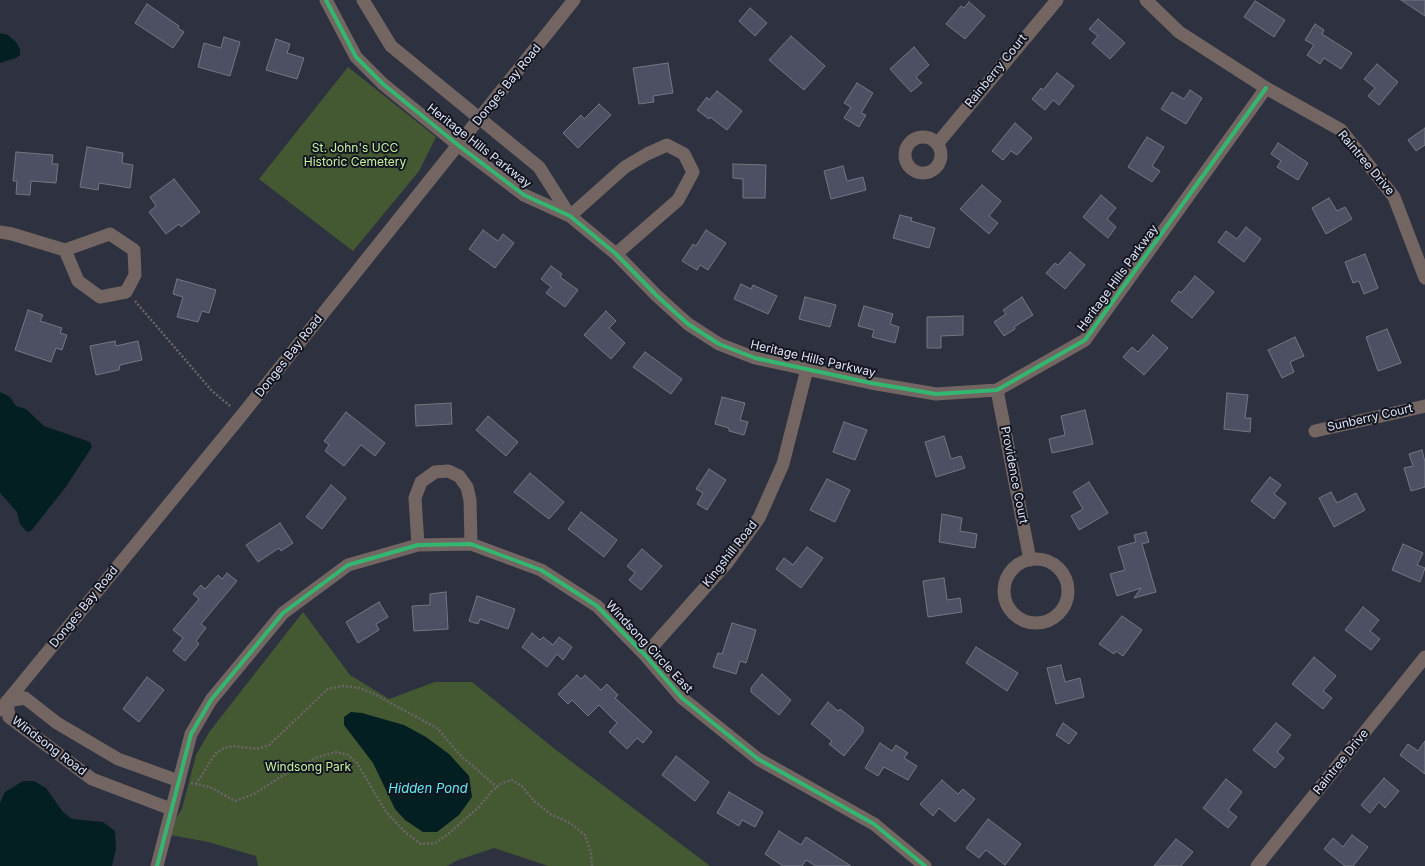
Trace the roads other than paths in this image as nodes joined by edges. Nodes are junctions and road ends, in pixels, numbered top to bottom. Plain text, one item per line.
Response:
1 (326, 0) edge
2 (363, 0) edge
3 (574, 0) edge
4 (1057, 0) edge
5 (1146, 0) edge
6 (1266, 88) junction
7 (479, 119) junction
8 (937, 144) dead end
9 (458, 145) junction
10 (570, 216) junction
11 (0, 232) edge
12 (65, 250) junction
13 (616, 254) junction
14 (1425, 278) edge
15 (807, 369) junction
16 (997, 390) junction
17 (1425, 406) edge
18 (1315, 431) dead end
19 (471, 544) junction
20 (418, 545) junction
21 (1030, 560) junction
22 (645, 655) junction
23 (1425, 657) edge
24 (2, 702) edge
25 (179, 781) junction
26 (171, 809) junction
27 (157, 866) edge
28 (925, 866) edge
29 (1257, 866) edge

1 - 9 street, Heritage Hills Parkway
2 - 7 street, Heritage Hills Parkway
3 - 7 street, Donges Bay Road
4 - 8 street, Rainberry Court
5 - 6 street, Raintree Drive
6 - 14 street, Raintree Drive
6 - 16 street, Heritage Hills Parkway
7 - 9 street, Donges Bay Road
7 - 10 street, Heritage Hills Parkway
9 - 10 street, Heritage Hills Parkway
9 - 24 street, Donges Bay Road
10 - 13 street, Heritage Hills Parkway
10 - 13 street
11 - 12 street
12 - 12 street
13 - 15 street, Heritage Hills Parkway
15 - 16 street, Heritage Hills Parkway
15 - 22 street, Kingshill Road
16 - 21 street, Providence Court
17 - 18 street, Sunberry Court
19 - 20 street, Windsong Circle East
19 - 20 street
19 - 22 street, Windsong Circle East
20 - 25 street, Windsong Circle East
21 - 21 street
22 - 28 street, Windsong Circle East
23 - 29 street, Raintree Drive
24 - 25 street, Windsong Road
24 - 26 street, Windsong Road
25 - 26 street, Windsong Circle East
26 - 27 street, Windsong Circle East

